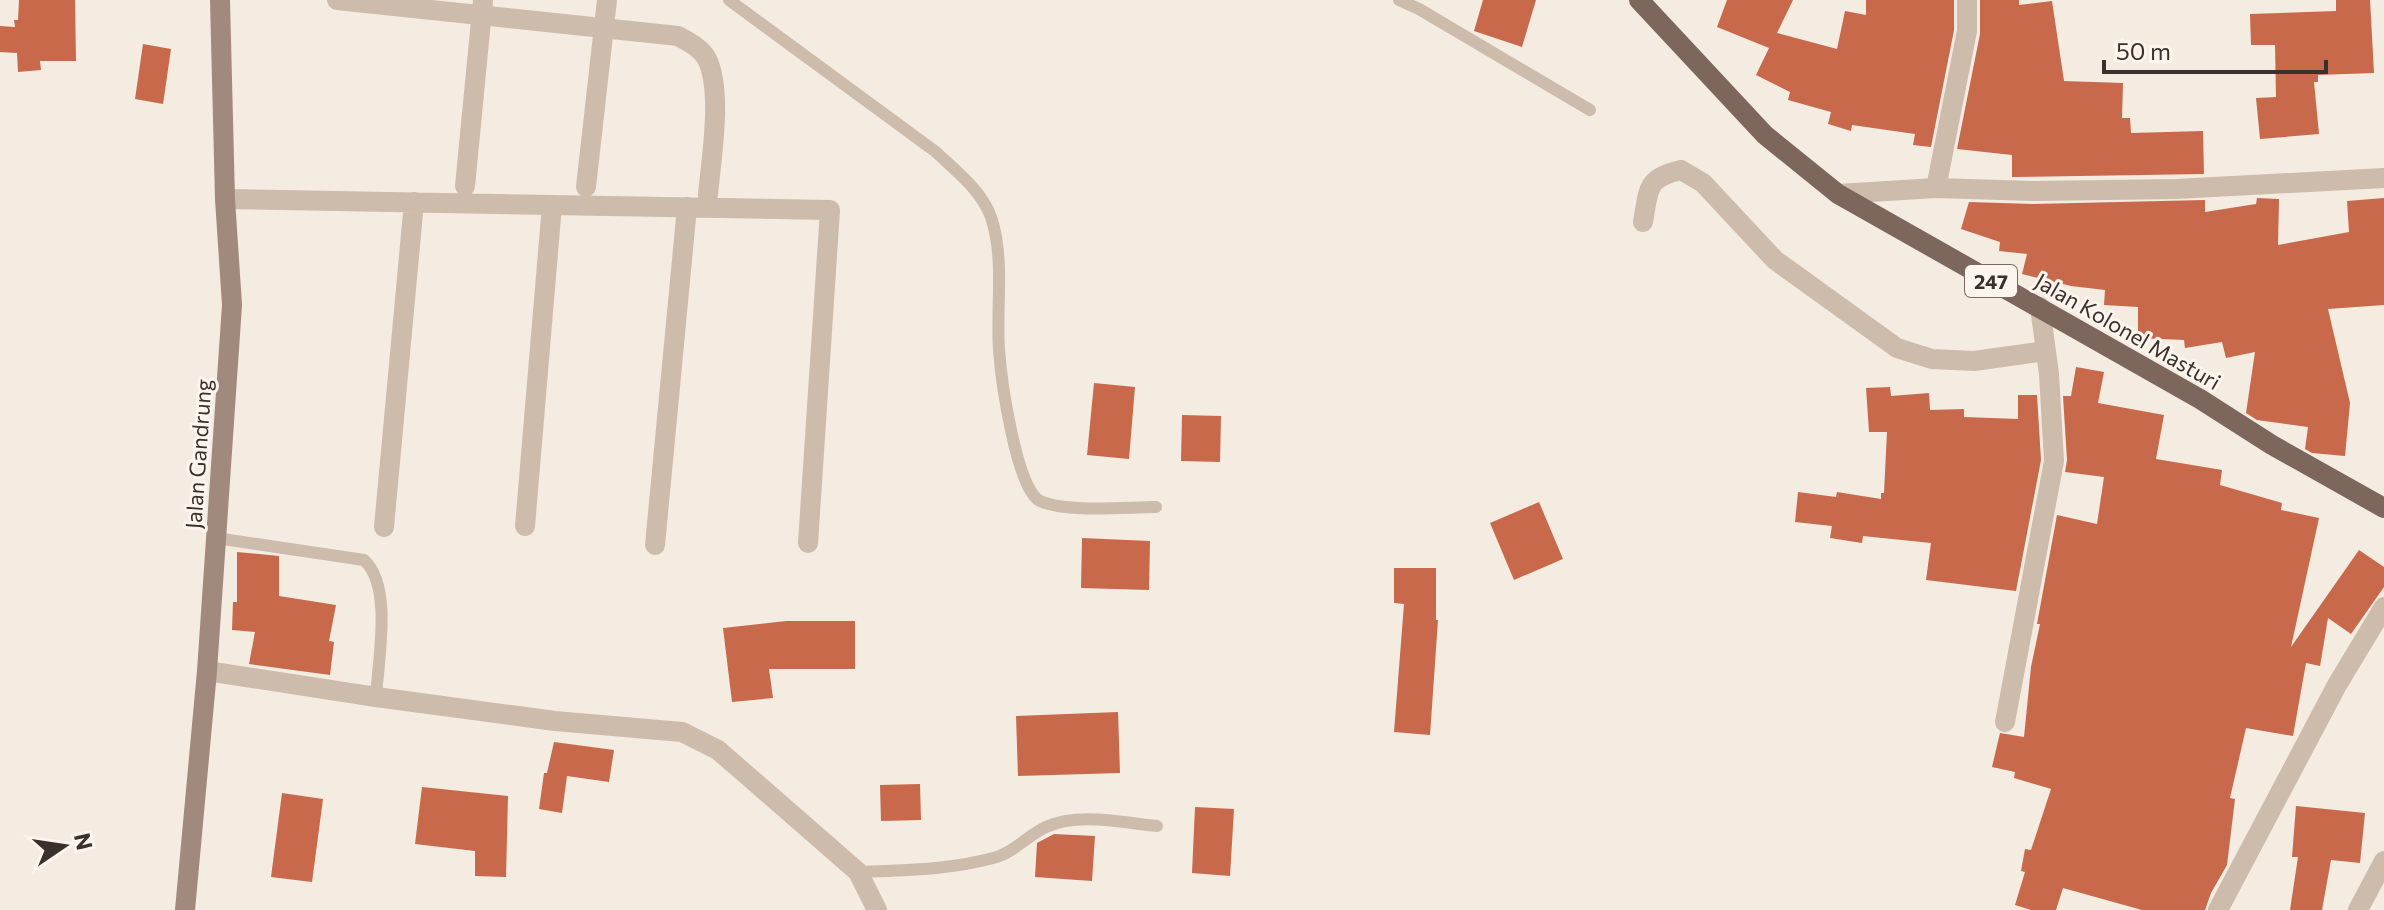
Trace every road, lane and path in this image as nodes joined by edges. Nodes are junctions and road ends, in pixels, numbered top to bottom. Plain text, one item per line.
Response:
1 (220, 0) edge
2 (337, 0) edge
3 (607, 0) edge
4 (729, 0) edge
5 (1399, 0) edge
6 (1639, 0) edge
7 (1967, 0) edge
8 (483, 8) edge
9 (605, 28) junction
10 (1590, 110) dead end
11 (2384, 178) edge
12 (465, 186) dead end
13 (586, 187) dead end
14 (1936, 188) junction
15 (1838, 194) junction
16 (708, 195) dead end
17 (225, 199) junction
18 (414, 202) junction
19 (552, 205) junction
20 (687, 207) junction
21 (1643, 222) dead end
22 (2040, 307) junction
23 (2046, 351) junction
24 (1156, 507) dead end
25 (2384, 508) edge
26 (525, 526) dead end
27 (384, 527) dead end
28 (216, 538) junction
29 (808, 543) dead end
30 (655, 545) dead end
31 (2384, 607) edge
32 (207, 671) junction
33 (376, 697) junction
34 (2005, 722) dead end
35 (1157, 826) dead end
36 (2384, 861) edge
37 (858, 872) junction
38 (2363, 909) edge
39 (185, 910) edge
40 (877, 910) edge
41 (2218, 910) edge

1 - 17 street, Jalan Gandrung
2 - 8 street
3 - 9 street
4 - 24 lane
5 - 10 lane
6 - 15 main road, Jalan Kolonel Masturi / 247
7 - 14 street
8 - 9 street
8 - 12 street
9 - 13 street
9 - 16 street
11 - 14 street
14 - 15 street
15 - 22 main road, Jalan Kolonel Masturi / 247
17 - 18 street
17 - 28 street, Jalan Gandrung
18 - 19 street
18 - 27 street
19 - 20 street
19 - 26 street
20 - 29 street
20 - 30 street
21 - 23 street
22 - 23 street
22 - 25 main road, Jalan Kolonel Masturi / 247
23 - 34 street
28 - 32 street, Jalan Gandrung
28 - 33 lane
31 - 41 street
32 - 33 street
32 - 39 street, Jalan Gandrung
33 - 37 street
35 - 37 lane
36 - 38 street
37 - 40 street

